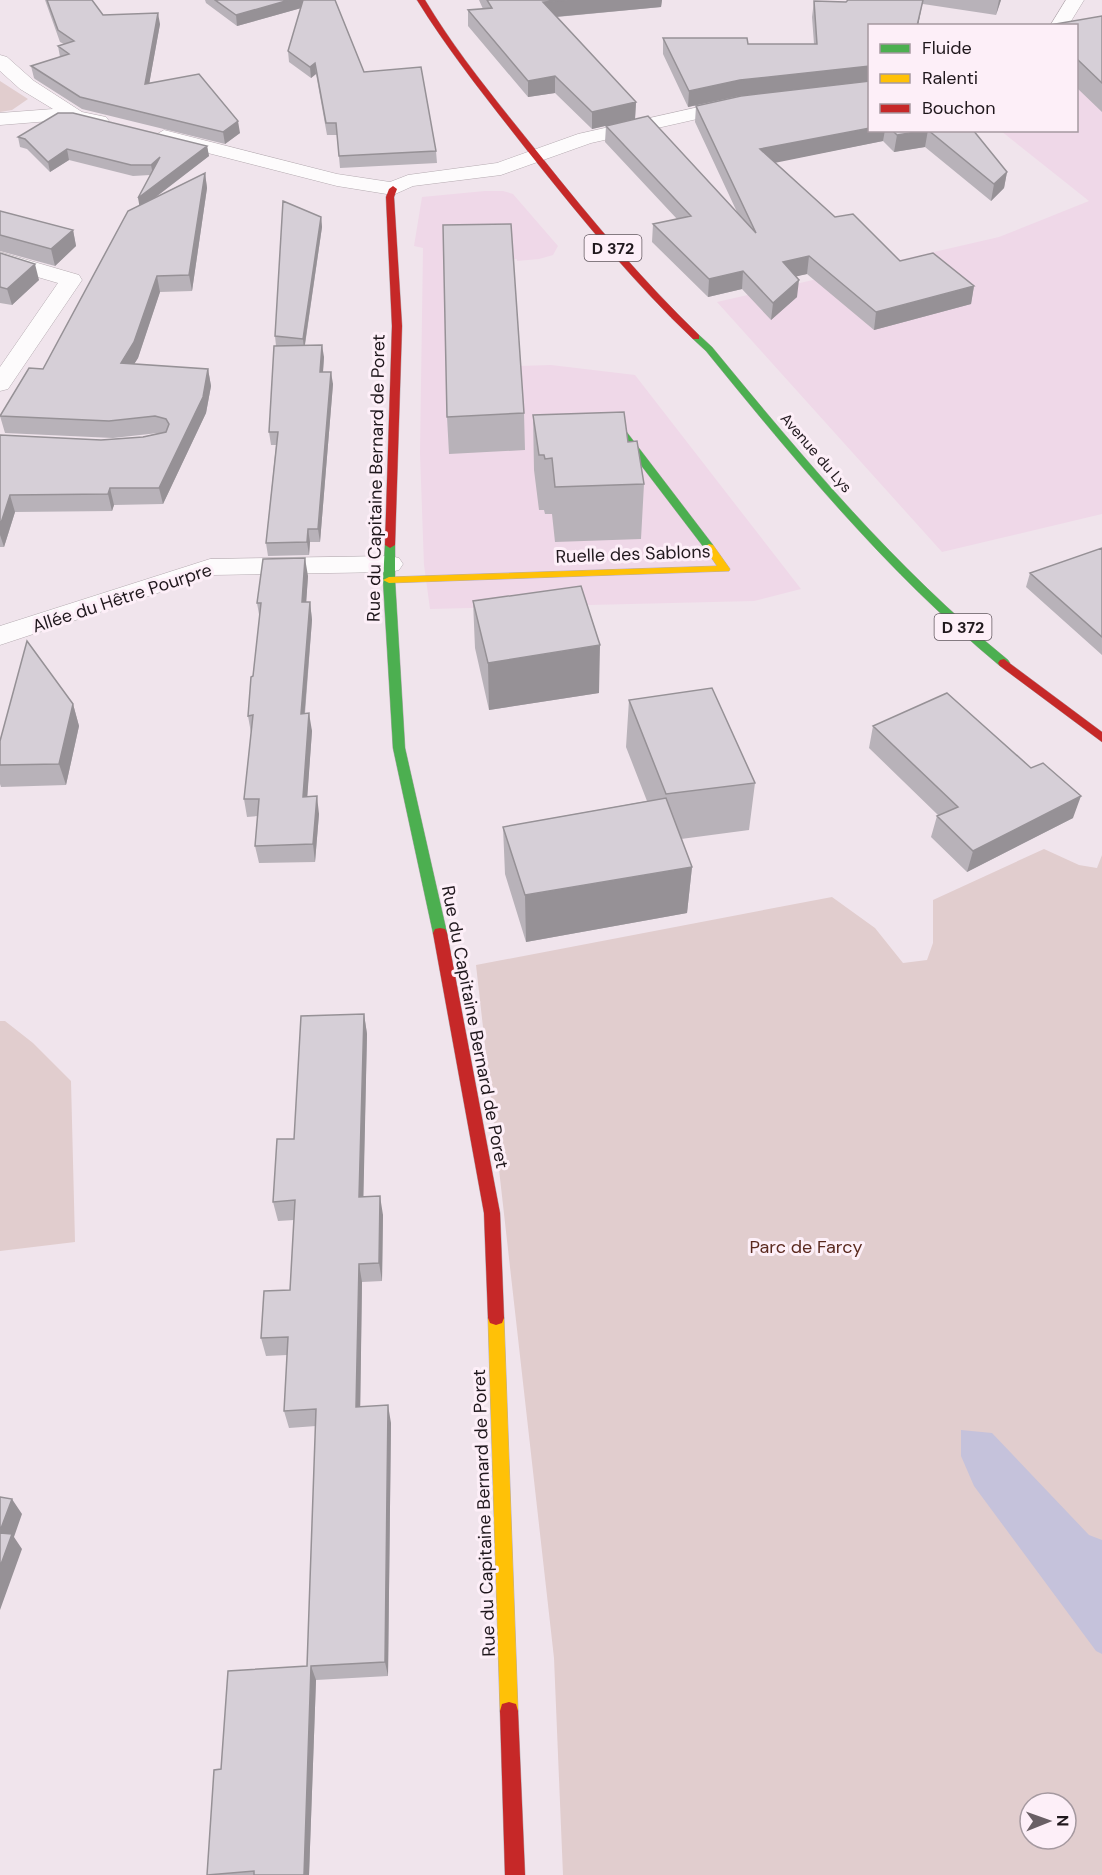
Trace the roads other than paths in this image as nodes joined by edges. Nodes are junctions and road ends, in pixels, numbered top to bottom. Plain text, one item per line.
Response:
1 (421, 0) edge
2 (1076, 0) edge
3 (1060, 24) edge
4 (0, 62) edge
5 (48, 99) junction
6 (763, 102) edge
7 (28, 114) junction
8 (75, 115) junction
9 (0, 118) edge
10 (121, 126) edge
11 (144, 132) edge
12 (539, 157) junction
13 (393, 189) junction
14 (0, 259) edge
15 (0, 384) edge
16 (611, 418) edge
17 (389, 572) junction
18 (0, 636) edge
19 (1102, 738) edge
20 (515, 1875) edge

1 - 12 street, D 372
2 - 3 street
4 - 5 street
5 - 7 street
5 - 8 street
6 - 12 street
7 - 8 street
7 - 9 street
8 - 10 street
11 - 13 street
12 - 13 street
12 - 19 street, Avenue du Lys / D 372
13 - 17 street, Rue du Capitaine Bernard de Poret
14 - 15 street
16 - 17 street, Ruelle des Sablons
17 - 18 street, Allée du Hêtre Pourpre
17 - 20 street, Rue du Capitaine Bernard de Poret

